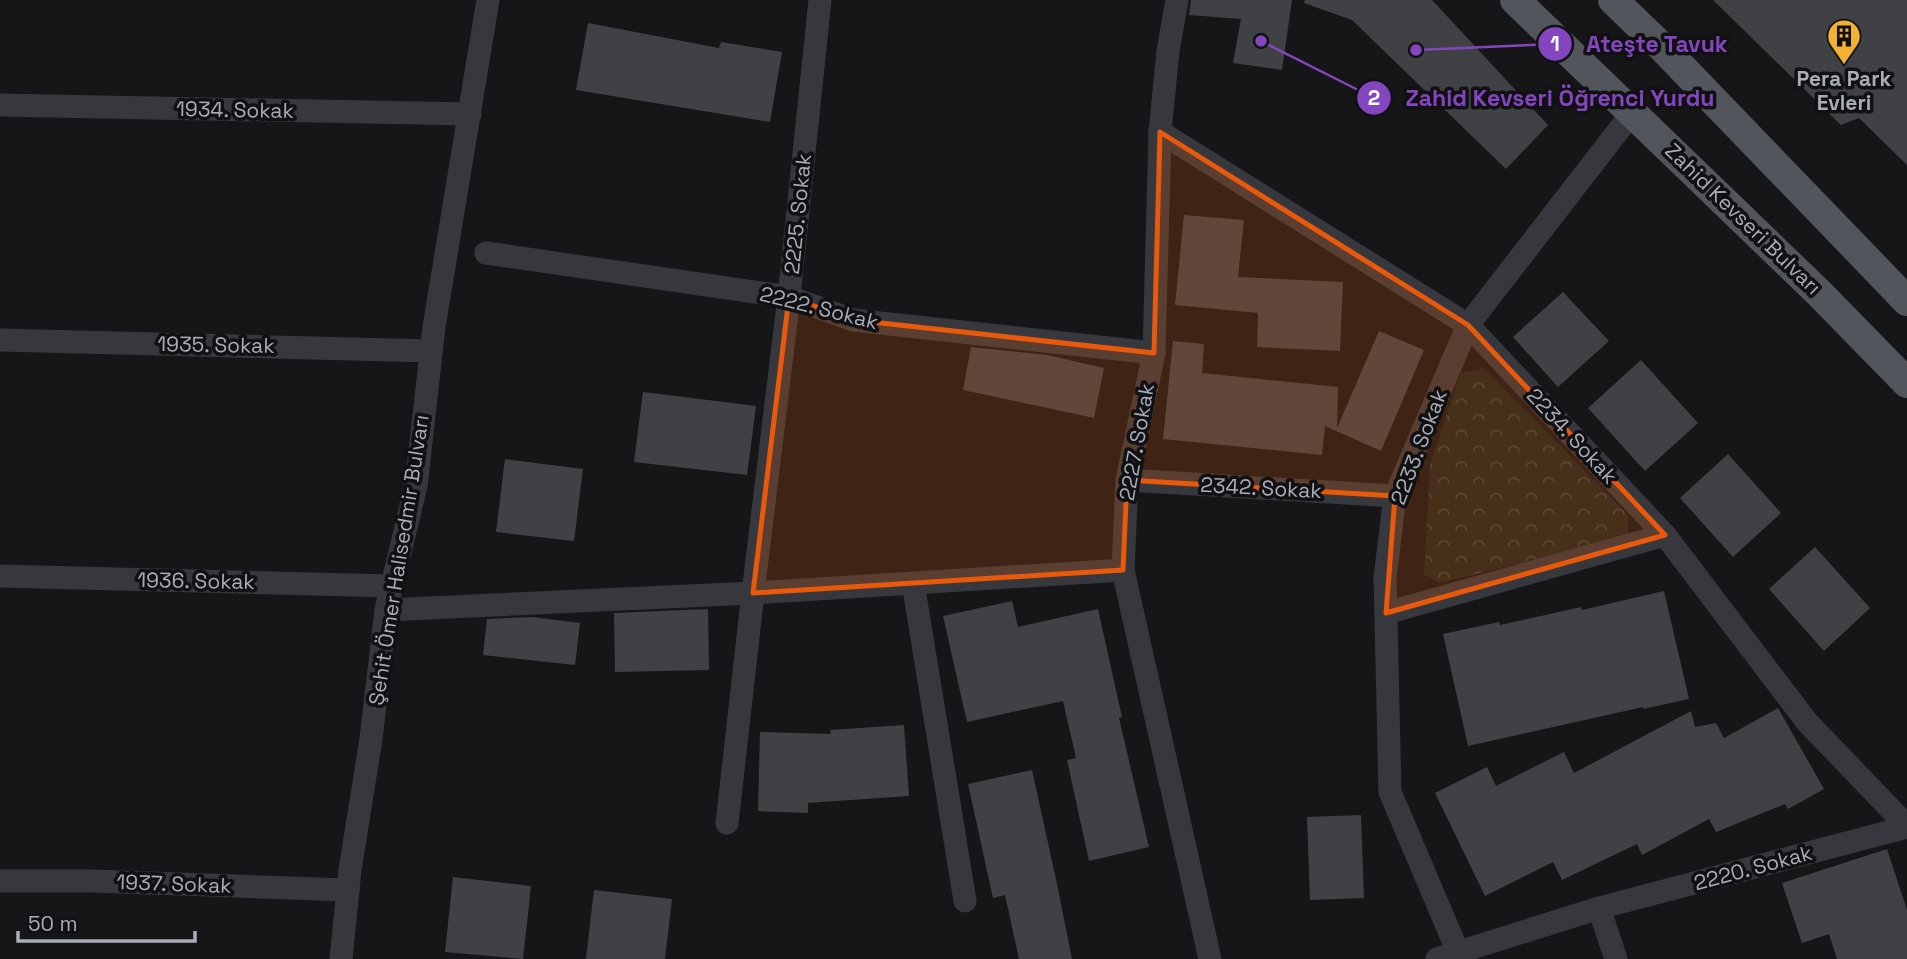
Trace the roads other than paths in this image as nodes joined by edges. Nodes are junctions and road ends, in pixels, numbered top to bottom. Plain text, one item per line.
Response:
1 (488, 0) edge
2 (500, 0) edge
3 (820, 0) edge
4 (1177, 0) edge
5 (1515, 0) edge
6 (1613, 0) edge
7 (484, 26) junction
8 (0, 105) edge
9 (1632, 113) junction
10 (470, 114) junction
11 (1160, 132) junction
12 (486, 253) dead end
13 (789, 296) junction
14 (1907, 301) edge
15 (1468, 325) junction
16 (0, 340) edge
17 (431, 351) junction
18 (1154, 353) junction
19 (1907, 383) edge
20 (1127, 480) junction
21 (1395, 496) junction
22 (1665, 535) junction
23 (1123, 570) junction
24 (0, 576) edge
25 (913, 583) junction
26 (392, 586) junction
27 (753, 593) junction
28 (386, 610) junction
29 (1386, 613) junction
30 (727, 823) dead end
31 (1907, 827) edge
32 (0, 881) edge
33 (348, 890) junction
34 (965, 901) dead end
35 (1599, 908) junction
36 (1447, 956) edge
37 (341, 959) edge
38 (1210, 959) edge
39 (1616, 959) edge

1 - 7 street
2 - 7 street, Şehit Ömer Halisedmir Bulvarı
3 - 13 street, 2225. Sokak
4 - 11 street, 2227. Sokak
5 - 9 main road, Zahid Kevseri Bulvarı
6 - 14 main road
7 - 10 street, Şehit Ömer Halisedmir Bulvarı
8 - 10 street, 1934. Sokak
9 - 15 street, 2233. Sokak
9 - 19 main road, Zahid Kevseri Bulvarı
10 - 17 street, Şehit Ömer Halisedmir Bulvarı
11 - 15 street, 2234. Sokak
11 - 18 street, 2227. Sokak
12 - 13 street, 2222. Sokak
13 - 18 street, 2222. Sokak
13 - 27 street, 2225. Sokak
15 - 21 street, 2233. Sokak
15 - 22 street, 2234. Sokak
16 - 17 street, 1935. Sokak
17 - 26 street, Şehit Ömer Halisedmir Bulvarı
18 - 20 street, 2227. Sokak
20 - 21 street, 2342. Sokak
20 - 23 street, 2227. Sokak
21 - 29 street, 2233. Sokak
22 - 29 street
22 - 31 street, 2234. Sokak
23 - 25 street
23 - 38 street, 2227. Sokak
24 - 26 street, 1936. Sokak
25 - 27 street
25 - 34 street
26 - 28 street, Şehit Ömer Halisedmir Bulvarı
27 - 28 street
27 - 30 street, 2225. Sokak
28 - 33 street, Şehit Ömer Halisedmir Bulvarı
29 - 36 street, 2233. Sokak
31 - 35 street, 2220. Sokak
32 - 33 street, 1937. Sokak
33 - 37 street, Şehit Ömer Halisedmir Bulvarı
35 - 36 street, 2220. Sokak
35 - 39 street

